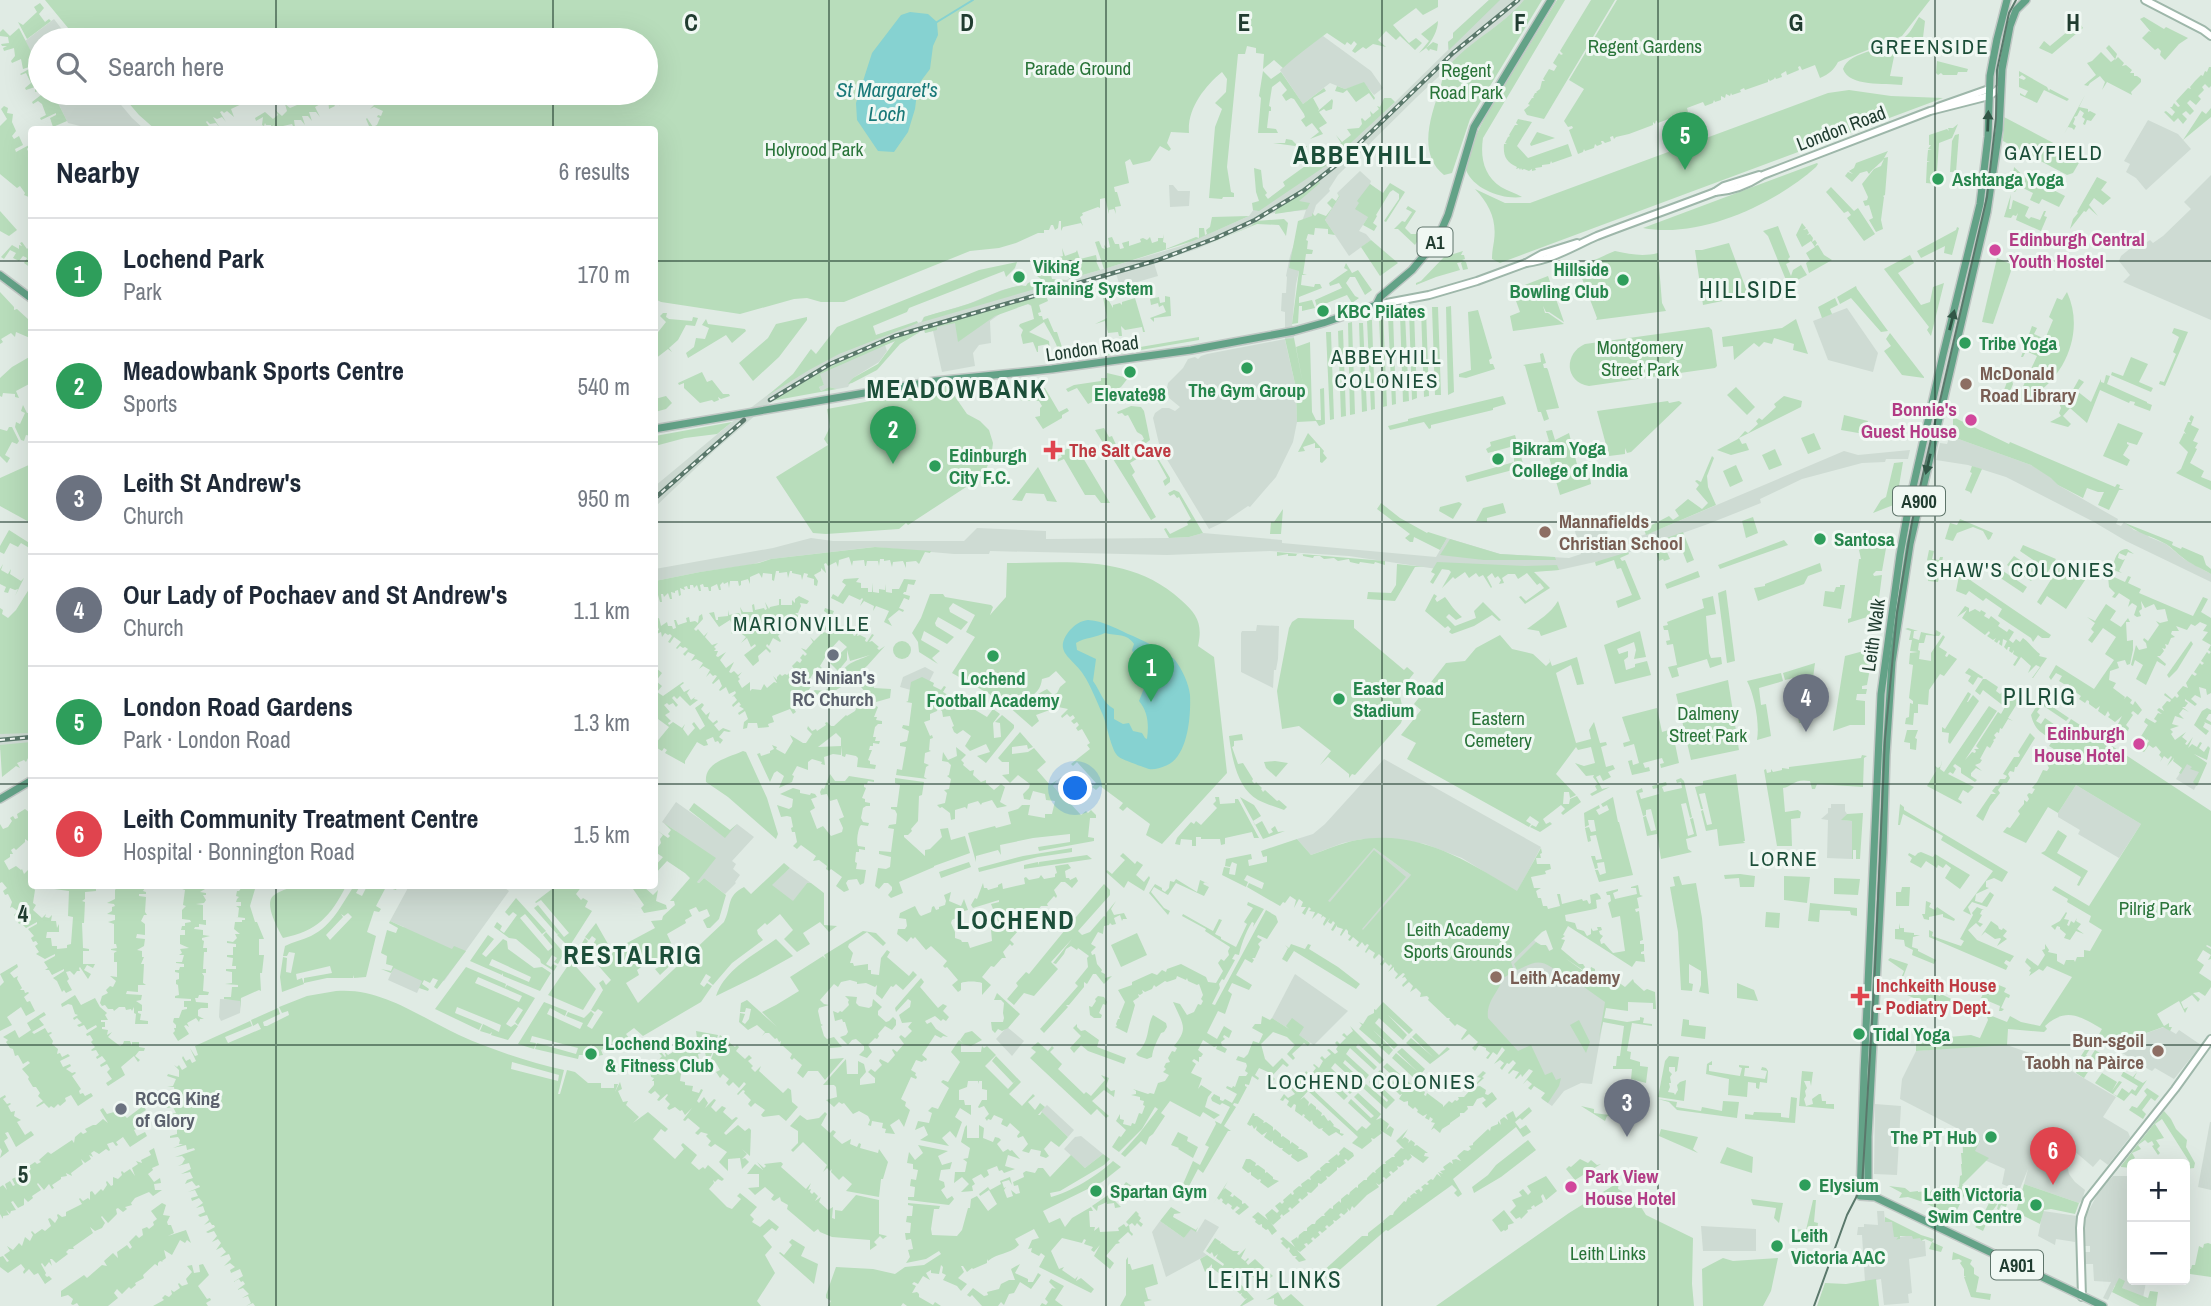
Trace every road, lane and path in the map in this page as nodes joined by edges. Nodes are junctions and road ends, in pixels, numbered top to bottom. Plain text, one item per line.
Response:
1 (1551, 0) edge
2 (2007, 0) edge
3 (2026, 0) edge
4 (2144, 0) edge
5 (2211, 36) edge
6 (2000, 88) junction
7 (1989, 92) junction
8 (0, 275) edge
9 (28, 296) edge
10 (1376, 304) junction
11 (658, 428) edge
12 (28, 782) edge
13 (0, 799) edge
14 (2211, 1039) edge
15 (1864, 1195) junction
16 (2082, 1297) junction
17 (2102, 1306) edge

1 - 10 main road, A1
2 - 7 main road, A900
3 - 6 main road, A900
4 - 5 main road
6 - 7 main road, London Road
6 -> 15 main road, Leith Walk / A900
7 - 10 main road, London Road
15 -> 7 main road, Leith Walk / A900
8 - 9 main road
10 - 11 main road, London Road / A1
12 - 13 main road
14 - 16 main road
15 - 16 main road, A901
16 - 17 main road, A901

